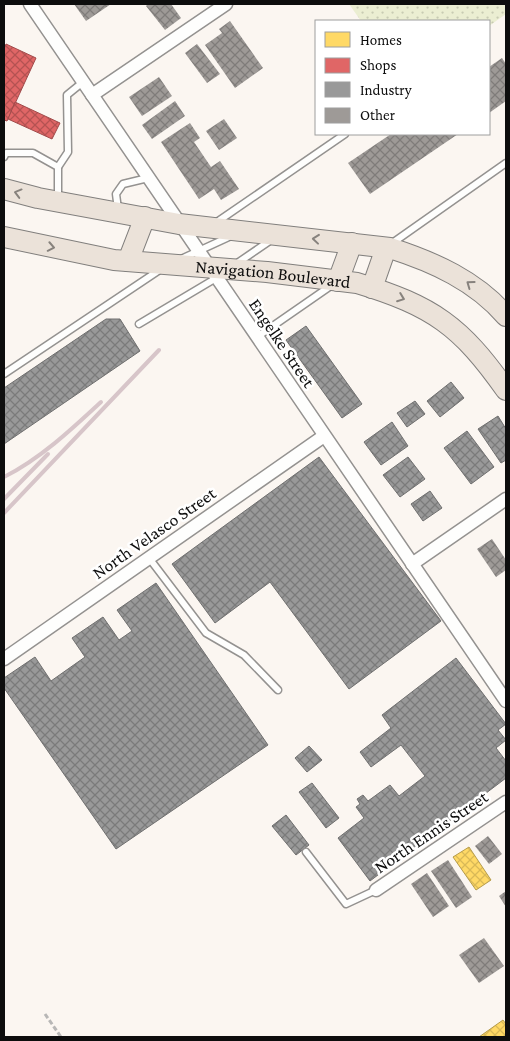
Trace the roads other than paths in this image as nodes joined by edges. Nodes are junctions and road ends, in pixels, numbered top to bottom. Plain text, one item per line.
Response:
1 (30, 4) edge
2 (226, 4) edge
3 (83, 82) junction
4 (92, 95) junction
5 (344, 135) edge
6 (4, 154) edge
7 (506, 162) edge
8 (58, 167) junction
9 (148, 178) junction
10 (4, 189) edge
11 (58, 202) junction
12 (118, 213) junction
13 (145, 217) junction
14 (179, 224) junction
15 (208, 228) junction
16 (244, 230) junction
17 (278, 234) junction
18 (4, 236) edge
19 (352, 243) junction
20 (386, 248) junction
21 (128, 261) junction
22 (168, 264) junction
23 (213, 266) junction
24 (338, 281) junction
25 (372, 288) junction
26 (506, 316) edge
27 (139, 324) dead end
28 (257, 338) junction
29 (4, 374) edge
30 (506, 390) edge
31 (324, 436) junction
32 (506, 499) edge
33 (149, 558) junction
34 (412, 564) junction
35 (4, 660) edge
36 (278, 690) dead end
37 (506, 701) edge
38 (506, 802) edge
39 (306, 852) dead end
40 (376, 890) joint

1 - 3 street, Engelke Street
2 - 4 street
3 - 4 street, Engelke Street
3 - 8 lane
4 - 9 street, Engelke Street
5 - 15 lane
6 - 8 lane
7 - 20 lane
8 - 11 lane
9 - 12 lane
9 - 14 street, Engelke Street
11 -> 10 main road
11 - 12 main road
12 - 13 main road
13 - 14 main road
13 - 21 main road
14 - 15 main road
14 - 23 street, Engelke Street
15 - 16 main road
16 - 17 main road
16 - 23 lane
19 -> 17 main road
17 - 23 lane
18 -> 21 main road, Navigation Boulevard
19 - 20 main road
19 - 24 main road
20 - 25 main road
26 -> 20 main road
21 - 22 main road, Navigation Boulevard
22 - 23 main road, Navigation Boulevard
22 - 29 lane
23 - 24 main road, Navigation Boulevard
23 - 27 lane
23 - 28 street, Engelke Street
24 - 25 main road, Navigation Boulevard
24 - 28 lane
25 -> 30 main road, Navigation Boulevard
28 - 31 street, Engelke Street
31 - 33 street, North Velasco Street
31 - 34 street, Engelke Street
32 - 34 street
33 - 35 street, North Velasco Street
33 - 36 lane
34 - 37 street, Engelke Street
38 - 40 street, North Ennis Street
39 - 40 lane

